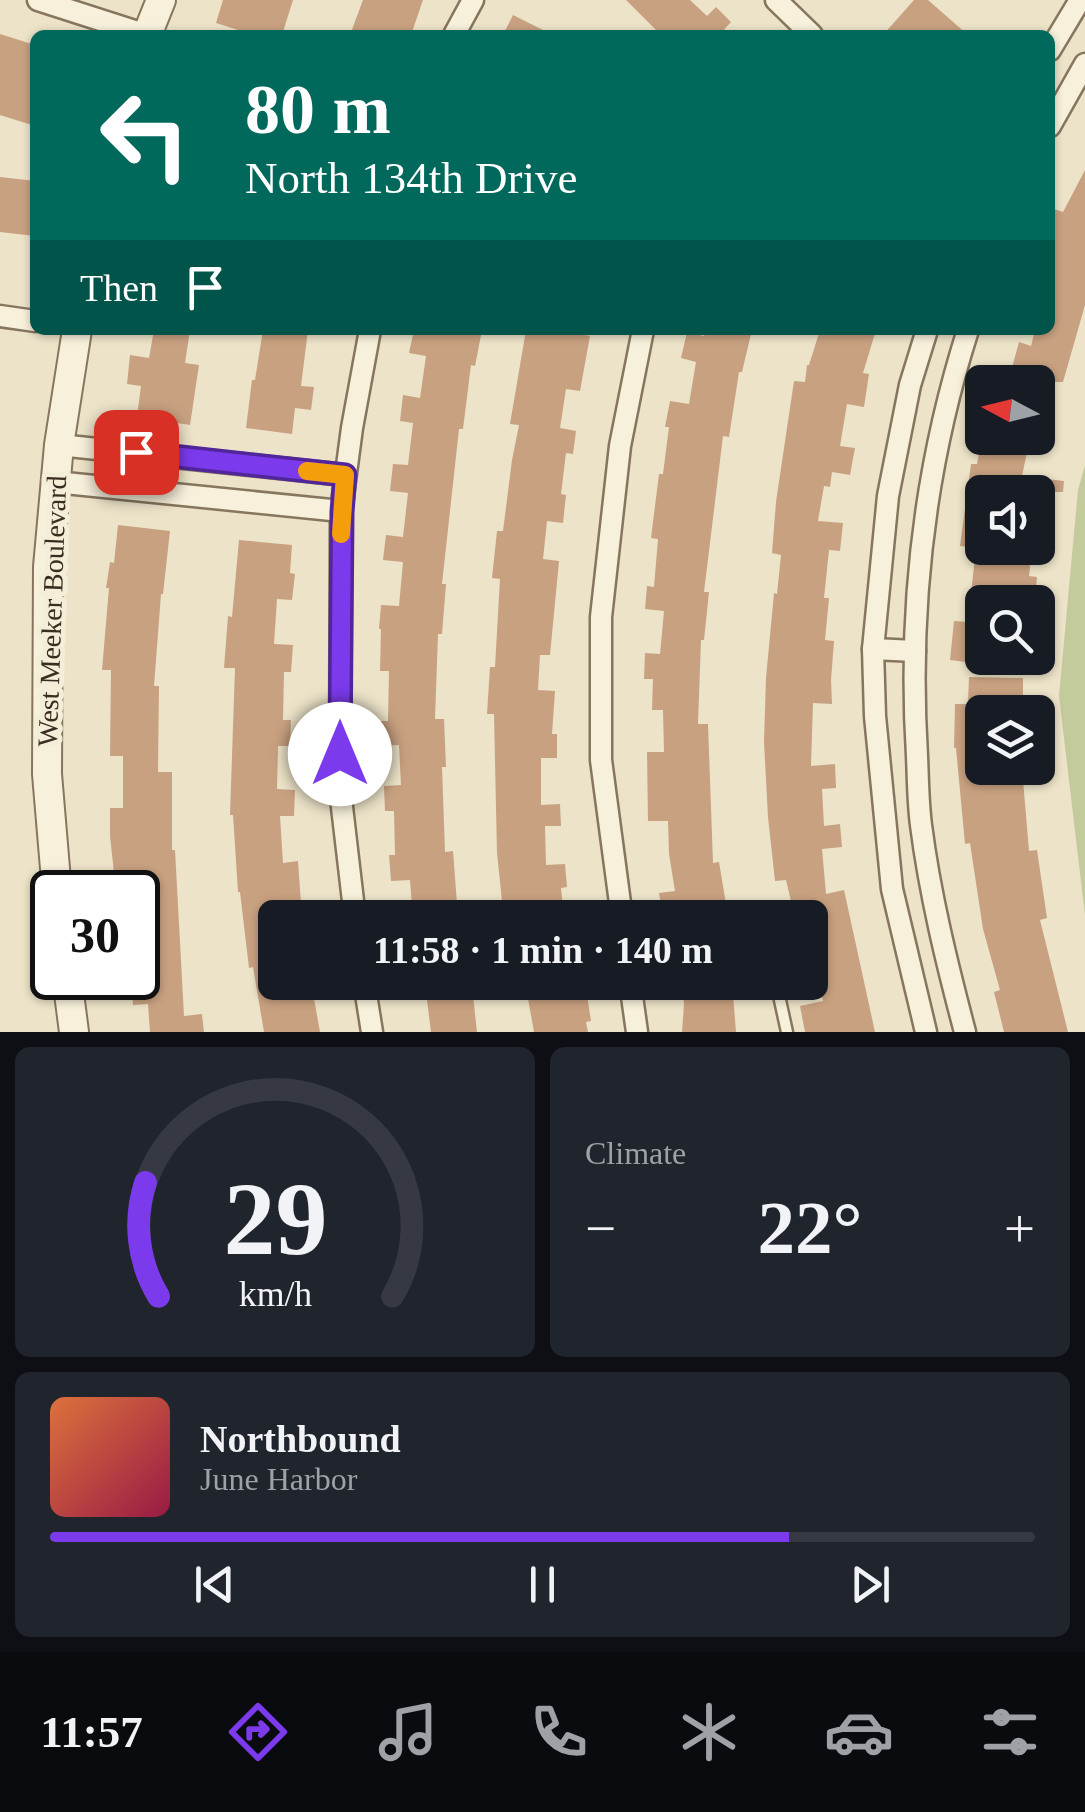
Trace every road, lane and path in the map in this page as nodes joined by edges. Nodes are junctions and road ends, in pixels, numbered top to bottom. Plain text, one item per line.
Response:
1 (38, 0) edge
2 (161, 0) edge
3 (473, 0) edge
4 (776, 0) edge
5 (1080, 0) edge
6 (132, 30) edge
7 (150, 30) edge
8 (457, 30) edge
9 (807, 30) edge
10 (1055, 42) edge
11 (1085, 64) edge
12 (1055, 117) edge
13 (0, 316) edge
14 (30, 320) edge
15 (76, 335) edge
16 (369, 335) edge
17 (641, 335) edge
18 (926, 335) edge
19 (966, 335) edge
20 (59, 444) junction
21 (897, 451) junction
22 (935, 457) junction
23 (229, 462) junction
24 (345, 475) junction
25 (55, 482) junction
26 (226, 500) junction
27 (342, 512) junction
28 (873, 649) junction
29 (915, 651) junction
30 (55, 870) edge
31 (353, 900) edge
32 (619, 900) edge
33 (70, 1000) edge
34 (367, 1000) edge
35 (633, 1000) edge
36 (780, 1000) edge
37 (74, 1032) edge
38 (372, 1032) edge
39 (637, 1032) edge
40 (788, 1032) edge
41 (926, 1032) edge
42 (965, 1032) edge

1 - 6 street
2 - 7 street
3 - 8 street
4 - 9 street
5 - 10 street
11 - 12 street
13 - 14 street
15 - 20 street, West Meeker Boulevard
16 - 24 street
17 - 32 street
18 - 21 street
19 - 22 street
20 - 23 street
20 - 25 street, West Meeker Boulevard
21 - 22 street
21 - 28 street
22 - 29 street
23 - 24 street
23 - 26 street
24 - 27 street
25 - 26 street
25 - 30 street, West Meeker Boulevard
26 - 27 street
27 - 31 street
28 - 29 street
28 - 41 street
29 - 42 street
33 - 37 street
34 - 38 street
35 - 39 street
36 - 40 lane

